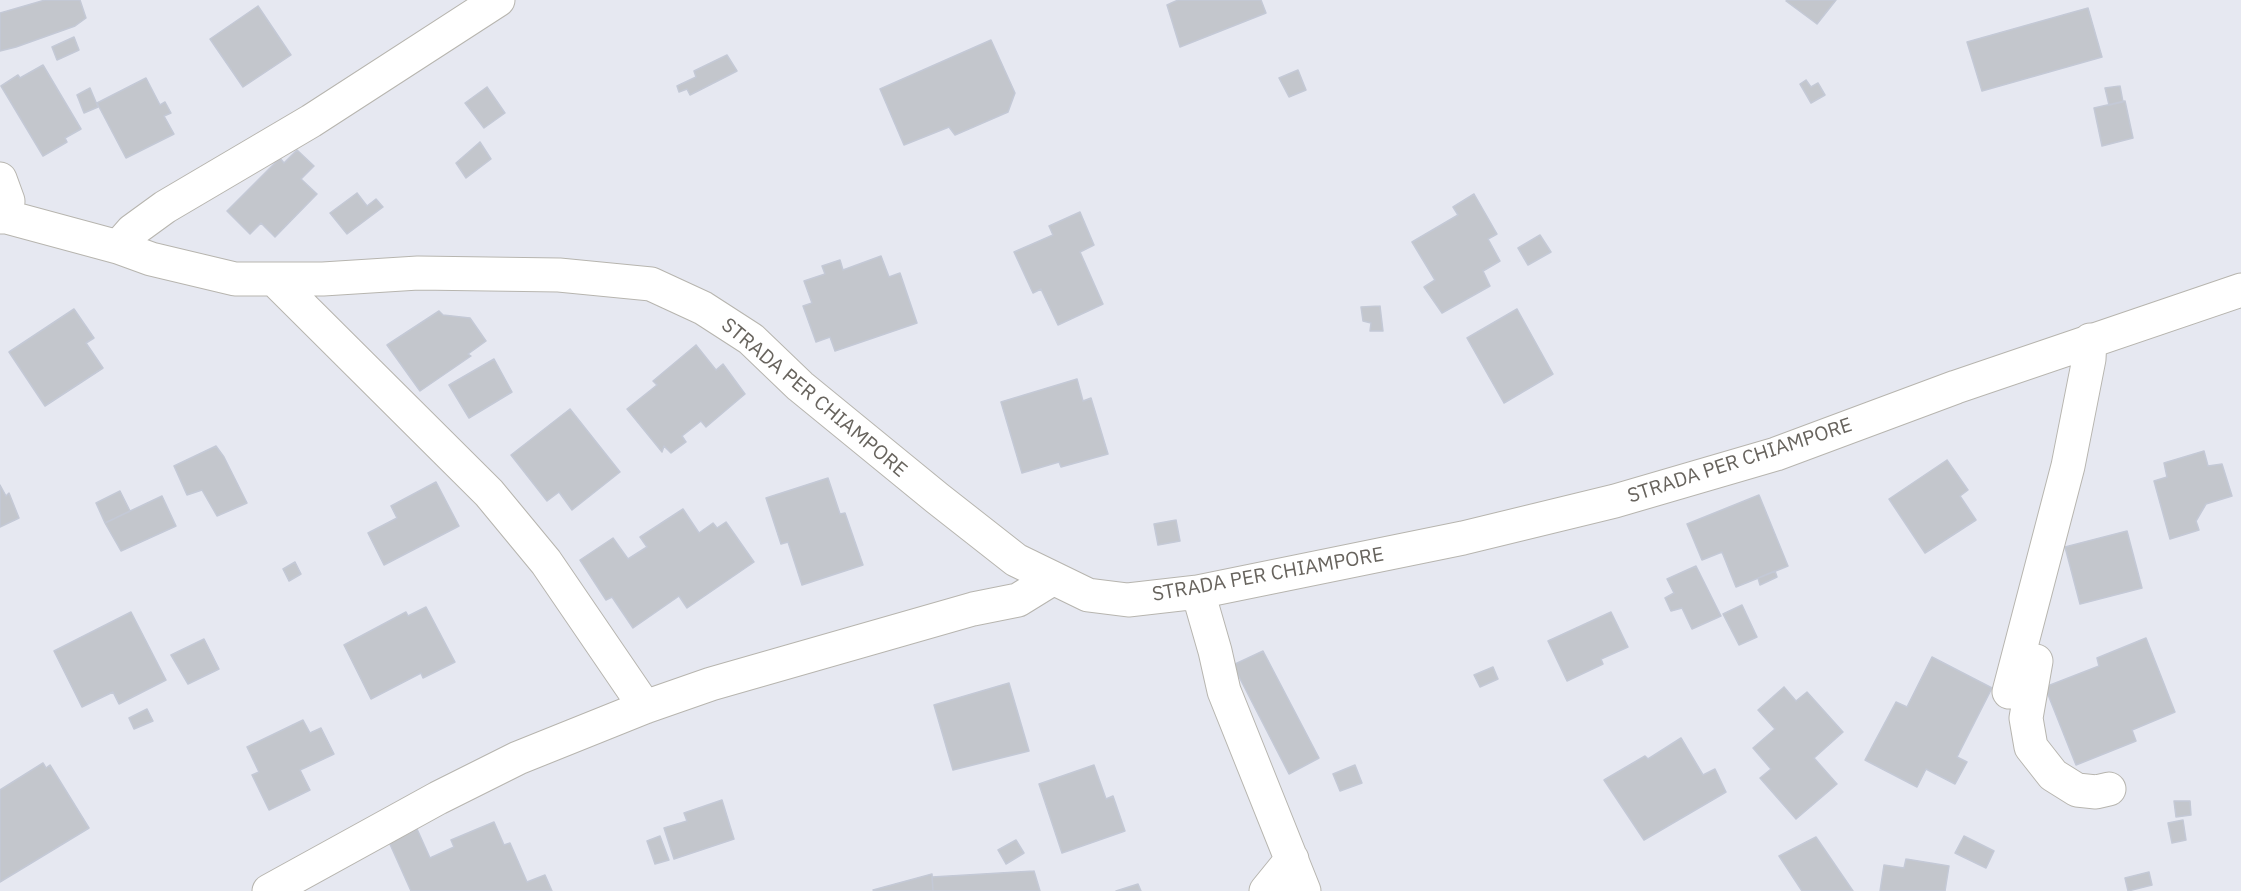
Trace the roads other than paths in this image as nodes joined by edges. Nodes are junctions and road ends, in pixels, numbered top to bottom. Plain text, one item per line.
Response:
1 (498, 0) edge
2 (0, 179) edge
3 (3, 217) edge
4 (118, 247) junction
5 (275, 280) junction
6 (2241, 290) edge
7 (2090, 340) junction
8 (1052, 579) junction
9 (1198, 592) junction
10 (2025, 630) junction
11 (2009, 692) dead end
12 (645, 707) junction
13 (2109, 789) dead end
14 (1292, 859) junction
15 (269, 891) edge
16 (1266, 891) edge
17 (1304, 891) edge

1 - 4 street
2 - 3 street
3 - 4 street, STRADA PER CHIAMPORE
4 - 5 street, STRADA PER CHIAMPORE
5 - 8 street, STRADA PER CHIAMPORE
5 - 12 street
6 - 7 street, STRADA PER CHIAMPORE
7 - 9 street, STRADA PER CHIAMPORE
7 - 10 street
8 - 9 street, STRADA PER CHIAMPORE
8 - 12 street
9 - 14 street
10 - 11 street
10 - 13 street
12 - 15 street
14 - 16 street
14 - 17 street

